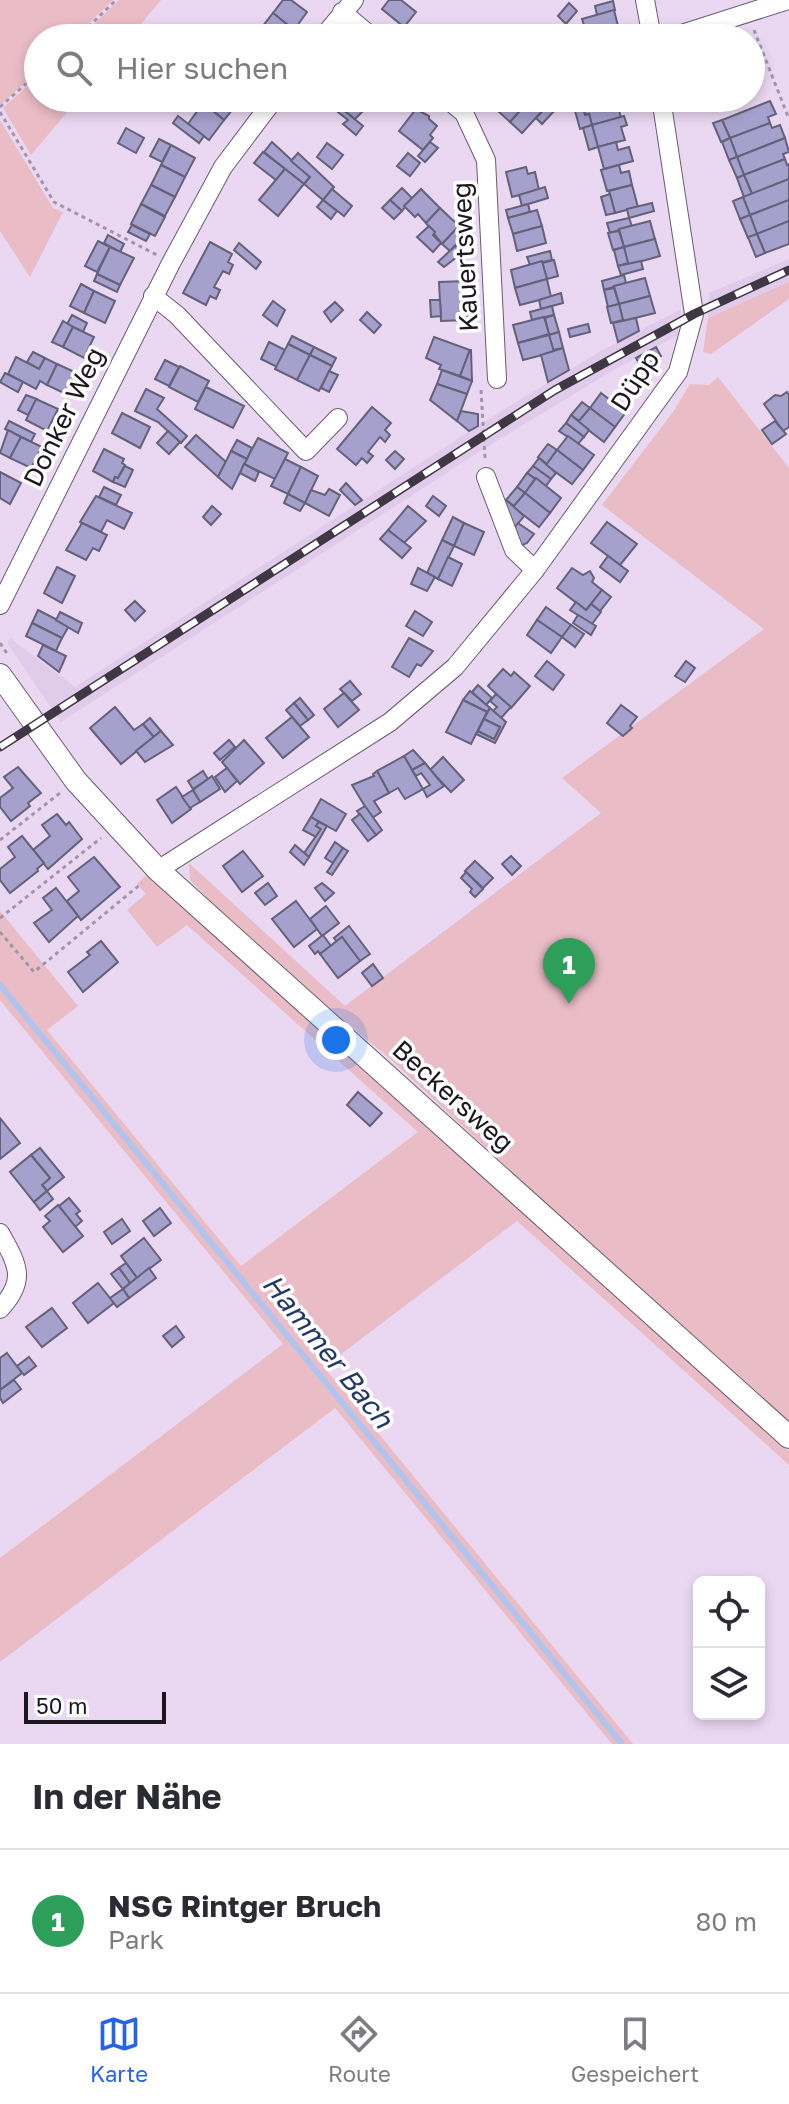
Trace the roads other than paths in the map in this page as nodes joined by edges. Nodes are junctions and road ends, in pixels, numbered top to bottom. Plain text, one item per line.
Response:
1 (645, 0) edge
2 (788, 0) edge
3 (348, 6) edge
4 (333, 24) edge
5 (362, 24) edge
6 (649, 24) edge
7 (715, 24) edge
8 (264, 112) edge
9 (463, 112) edge
10 (663, 112) edge
11 (153, 296) junction
12 (497, 379) road end
13 (338, 418) dead end
14 (486, 477) road end
15 (535, 570) junction
16 (0, 605) edge
17 (4, 665) edge
18 (158, 870) junction
19 (0, 1233) edge
20 (0, 1309) edge
21 (789, 1437) edge

1 - 6 street
2 - 7 street
3 - 4 street
3 - 5 street
8 - 11 street, Donker Weg
9 - 12 street, Kauertsweg
10 - 15 street, Düpp
11 - 13 street
11 - 16 street, Donker Weg
14 - 15 street
15 - 18 street, Düpp
17 - 18 street, Beckersweg
18 - 21 street, Beckersweg
19 - 20 street

